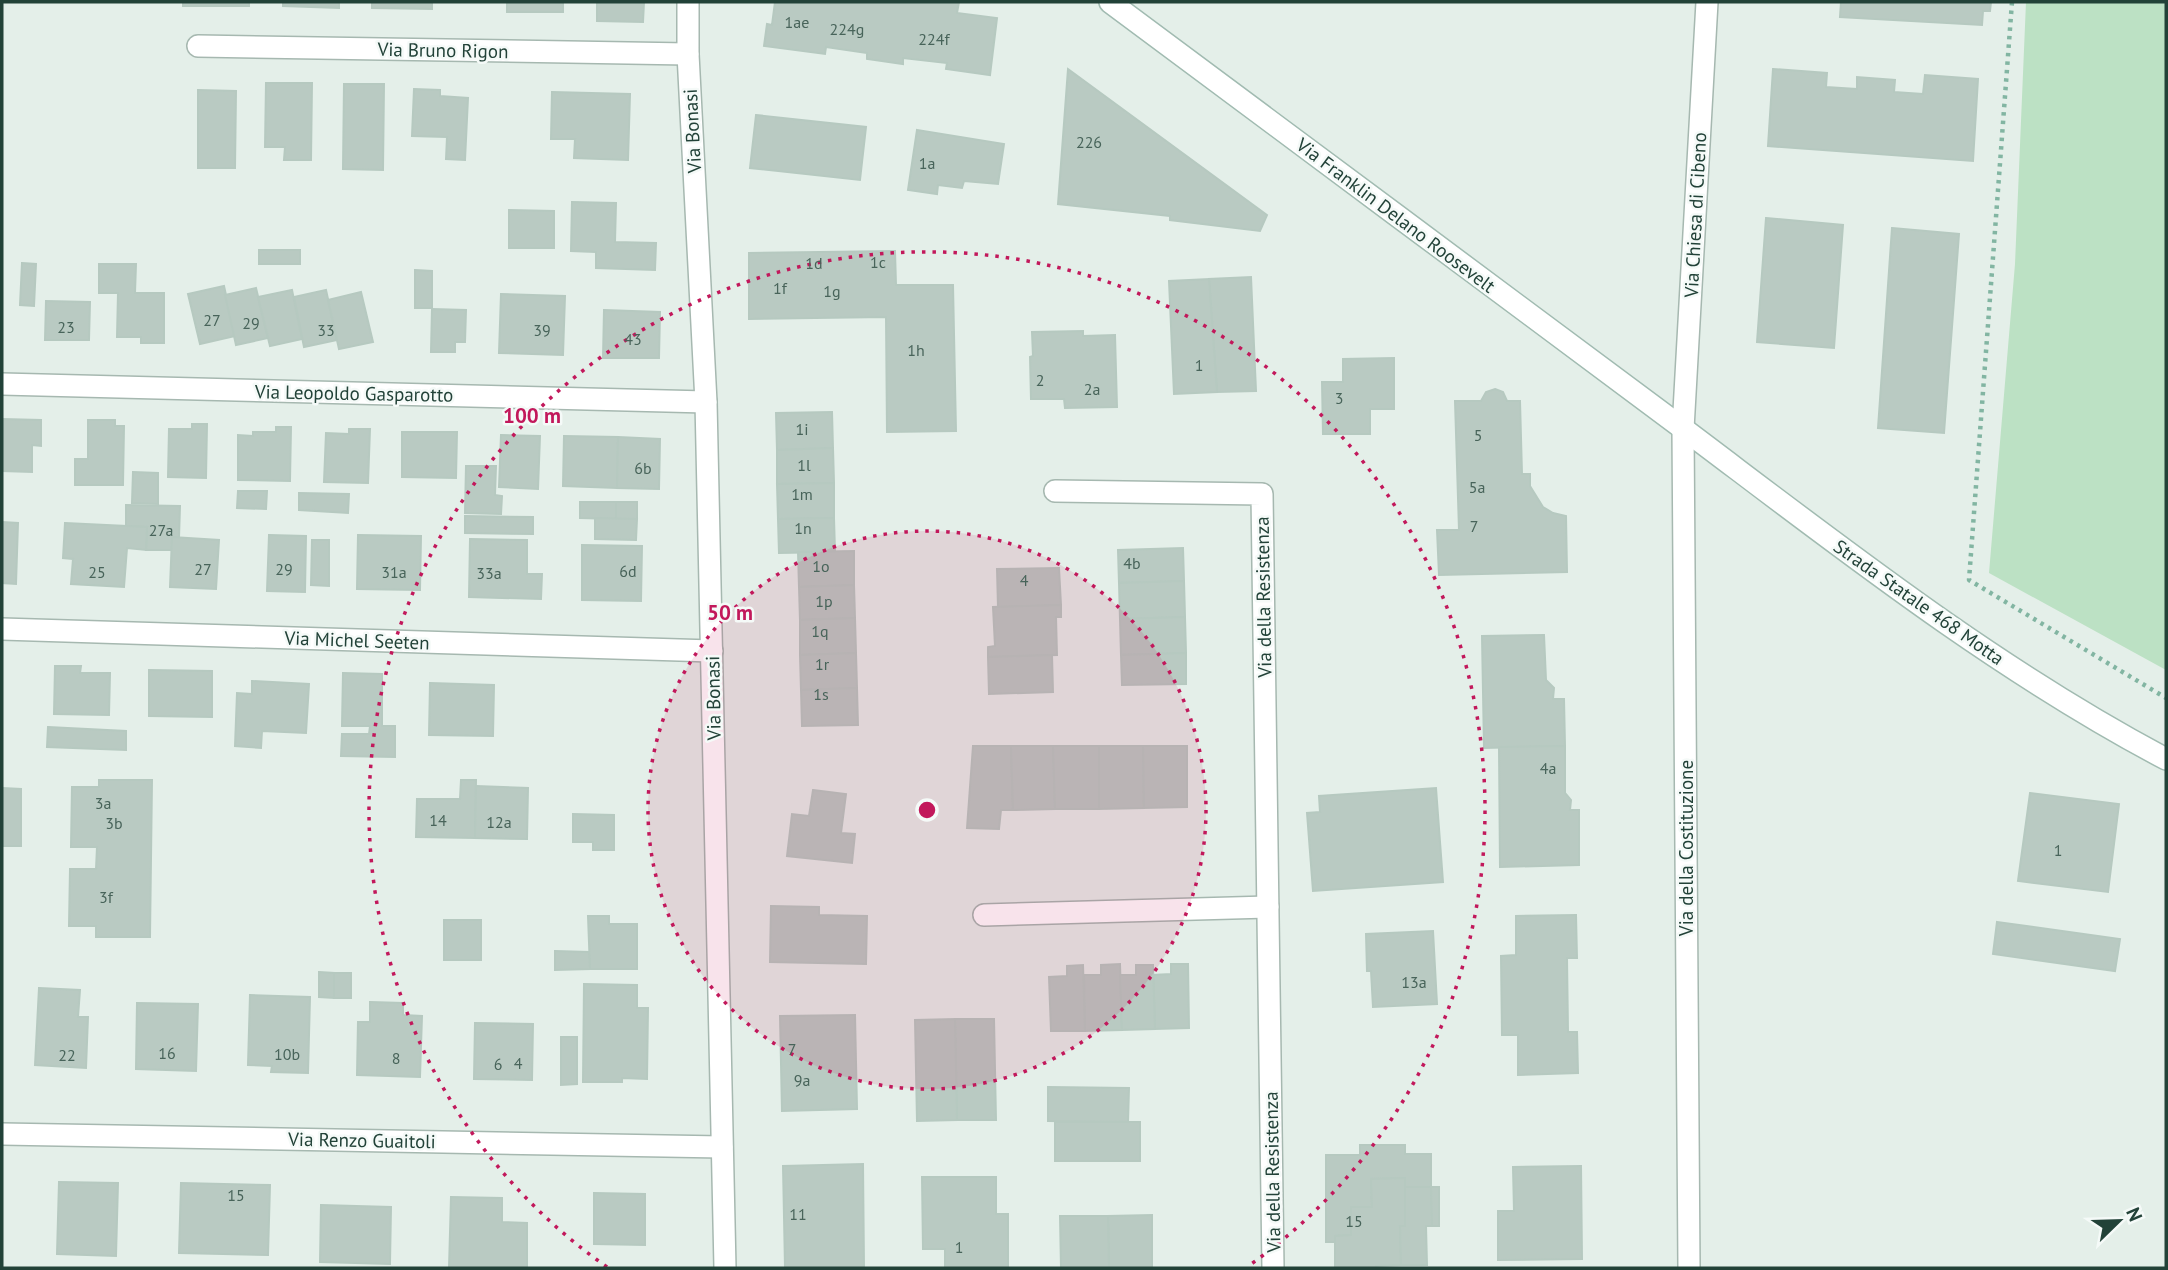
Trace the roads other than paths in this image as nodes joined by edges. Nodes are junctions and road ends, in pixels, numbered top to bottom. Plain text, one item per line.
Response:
1 (688, 2) edge
2 (1110, 2) edge
3 (1707, 2) edge
4 (198, 46) dead end
5 (688, 54) junction
6 (2, 384) edge
7 (706, 402) junction
8 (1683, 429) junction
9 (1055, 491) dead end
10 (2, 629) edge
11 (712, 651) junction
12 (2166, 758) edge
13 (1268, 907) junction
14 (984, 915) dead end
15 (2, 1133) edge
16 (722, 1147) junction
17 (725, 1268) edge
18 (1273, 1268) edge
19 (1689, 1268) edge

1 - 5 street, Via Bonasi
2 - 8 street, Via Franklin Delano Roosevelt
3 - 8 street, Via Chiesa di Cibeno
4 - 5 street, Via Bruno Rigon
5 - 7 street, Via Bonasi
6 - 7 street, Via Leopoldo Gasparotto
7 - 11 street, Via Bonasi
8 - 12 street, Strada Statale 468 Motta
8 - 19 street, Via della Costituzione
9 - 13 street, Via della Resistenza
10 - 11 street, Via Michel Seeten
11 - 16 street, Via Bonasi
13 - 14 street
13 - 18 street, Via della Resistenza
15 - 16 street, Via Renzo Guaitoli
16 - 17 street, Via Bonasi

